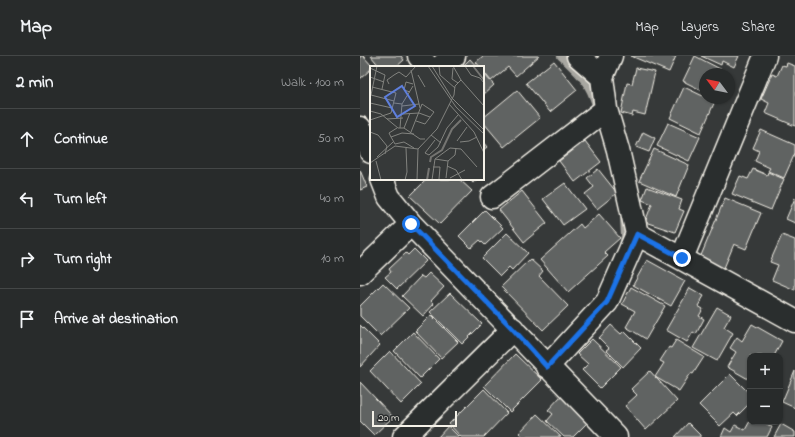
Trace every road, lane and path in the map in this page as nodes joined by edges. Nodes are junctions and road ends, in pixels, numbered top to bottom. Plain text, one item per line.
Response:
1 (419, 56) edge
2 (454, 56) edge
3 (578, 56) edge
4 (611, 56) edge
5 (765, 56) edge
6 (427, 66) edge
7 (441, 66) edge
8 (602, 77) junction
9 (606, 109) junction
10 (360, 128) edge
11 (370, 150) edge
12 (382, 180) edge
13 (492, 197) dead end
14 (411, 224) junction
15 (637, 234) junction
16 (682, 258) junction
17 (360, 273) edge
18 (795, 321) edge
19 (513, 329) junction
20 (547, 367) junction
21 (404, 437) edge
22 (616, 437) edge

1 - 6 street
2 - 7 street
3 - 8 street
4 - 8 street
5 - 16 street
8 - 9 street
9 - 13 street
9 - 15 street
10 - 11 street
12 - 14 street
14 - 17 street
14 - 19 street
15 - 16 street
15 - 20 street
16 - 18 street
19 - 20 street
19 - 21 street
20 - 22 street

